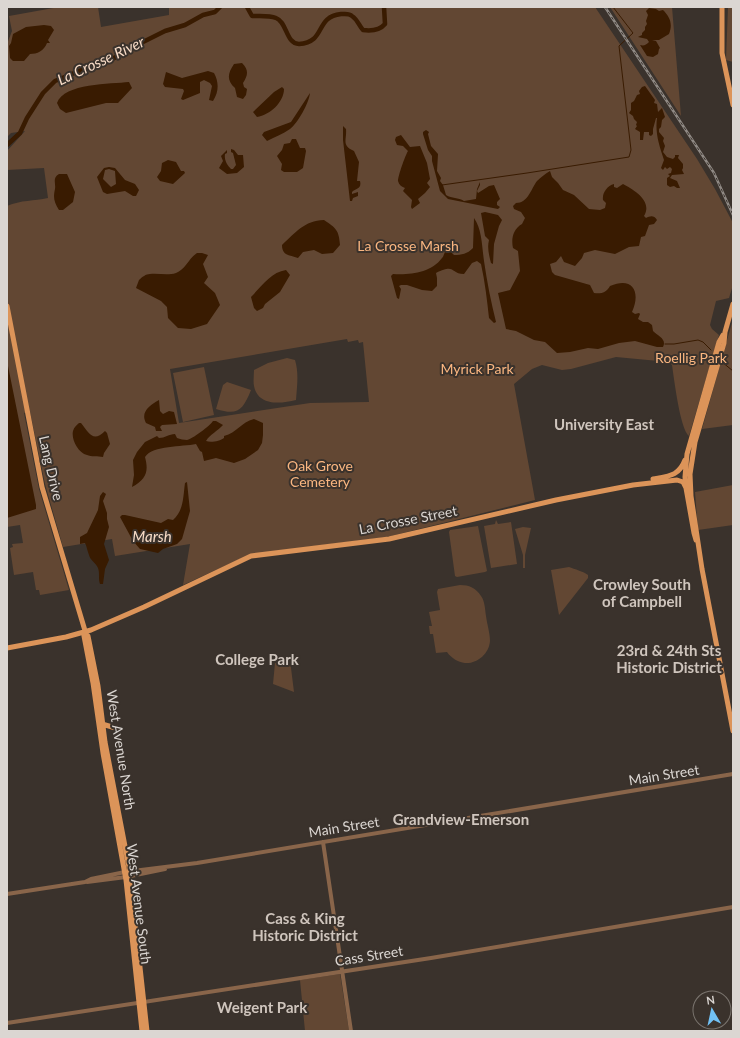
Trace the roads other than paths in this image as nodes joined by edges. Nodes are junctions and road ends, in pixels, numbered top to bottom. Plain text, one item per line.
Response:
1 (722, 7) edge
2 (733, 105) edge
3 (733, 304) edge
4 (7, 306) edge
5 (725, 332) junction
6 (687, 454) junction
7 (687, 474) junction
8 (672, 477) junction
9 (633, 485) junction
10 (686, 488) junction
11 (698, 542) junction
12 (86, 633) junction
13 (7, 648) edge
14 (102, 724) junction
15 (119, 729) dead end
16 (733, 731) edge
17 (733, 774) edge
18 (108, 780) joint
19 (323, 842) junction
20 (128, 874) junction
21 (7, 894) edge
22 (733, 907) edge
23 (342, 971) junction
24 (141, 1002) junction
25 (7, 1023) edge
26 (142, 1031) edge
27 (147, 1031) edge
28 (351, 1031) edge

1 - 2 main road
3 - 5 main road
4 - 12 main road, Lang Drive
5 - 6 main road
5 - 7 main road
6 - 7 main road
6 - 8 main road
7 - 8 main road
7 - 10 main road
7 - 11 main road
8 - 9 main road
8 - 9 main road, La Crosse Street
8 - 10 main road
9 - 12 main road, La Crosse Street
10 - 11 main road
11 - 16 main road
12 - 13 main road, La Crosse Street
12 - 14 main road, West Avenue North
12 - 18 main road, West Avenue North
14 - 15 main road
14 - 20 main road, West Avenue North
17 - 19 street, Main Street
18 - 20 main road, West Avenue South
19 - 20 street, Main Street
19 - 23 street
20 - 21 street, Main Street
20 - 24 main road, West Avenue South
22 - 23 street, Cass Street
23 - 24 street, Cass Street
23 - 28 street
24 - 25 street, Cass Street
24 - 26 main road, West Avenue South
24 - 27 main road, West Avenue South

